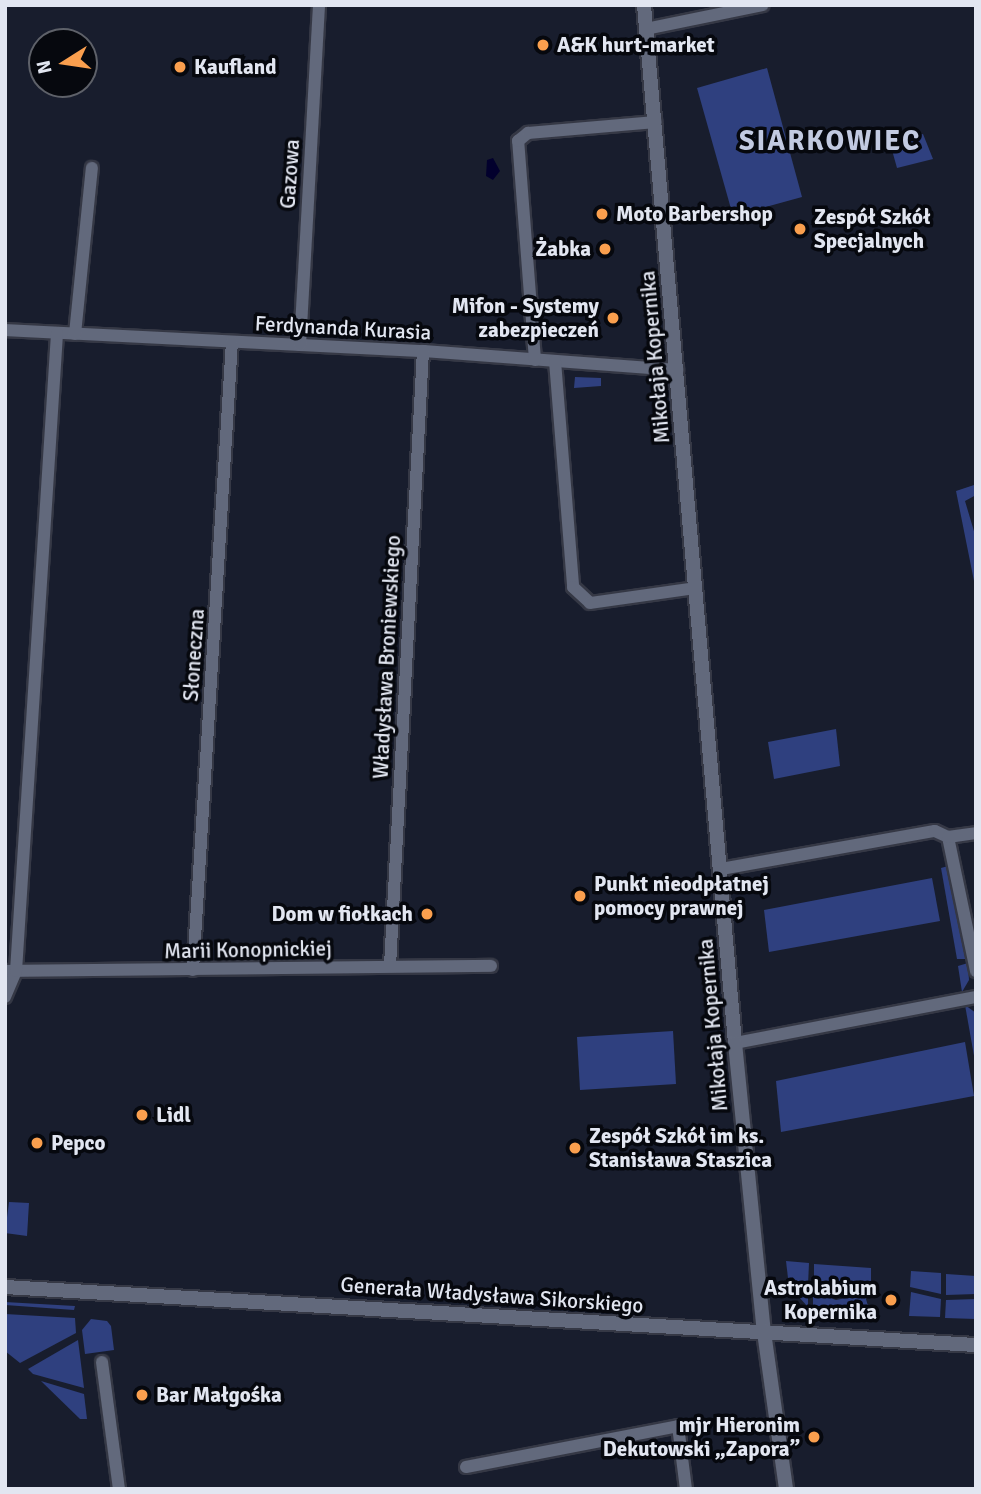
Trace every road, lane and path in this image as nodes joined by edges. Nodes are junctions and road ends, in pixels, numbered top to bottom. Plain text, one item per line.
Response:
1 (319, 5) edge
2 (644, 5) edge
3 (763, 5) edge
4 (646, 29) junction
5 (656, 122) junction
6 (92, 168) dead end
7 (5, 330) edge
8 (57, 333) junction
9 (75, 334) junction
10 (232, 341) junction
11 (300, 345) junction
12 (423, 351) junction
13 (535, 360) junction
14 (555, 361) junction
15 (677, 370) junction
16 (696, 588) junction
17 (976, 833) edge
18 (948, 837) junction
19 (721, 869) junction
20 (390, 966) junction
21 (491, 966) dead end
22 (193, 970) junction
23 (11, 971) edge
24 (976, 971) edge
25 (5, 997) edge
26 (976, 998) edge
27 (735, 1043) junction
28 (5, 1287) edge
29 (764, 1332) junction
30 (976, 1345) edge
31 (102, 1362) dead end
32 (466, 1467) dead end
33 (119, 1489) edge
34 (685, 1489) edge
35 (786, 1489) edge

1 - 11 street, Gazowa
2 - 4 street, Mikołaja Kopernika
3 - 4 street
4 - 5 street, Mikołaja Kopernika
5 - 13 street
5 - 15 street, Mikołaja Kopernika
6 - 9 street
7 - 8 street, Ferdynanda Kurasia
8 - 9 street, Ferdynanda Kurasia
8 - 23 street
9 - 10 street, Ferdynanda Kurasia
10 - 11 street, Ferdynanda Kurasia
10 - 22 street, Słoneczna
11 - 12 street, Ferdynanda Kurasia
12 - 13 street, Ferdynanda Kurasia
12 - 20 street, Władysława Broniewskiego
13 - 14 street, Ferdynanda Kurasia
14 - 15 street, Ferdynanda Kurasia
14 - 16 street
15 - 16 street, Mikołaja Kopernika
16 - 19 street, Mikołaja Kopernika
17 - 18 street
18 - 19 street
18 - 24 street
19 - 27 street, Mikołaja Kopernika
20 - 21 street, Marii Konopnickiej
20 - 22 street, Marii Konopnickiej
22 - 23 street, Marii Konopnickiej
23 - 25 street
26 - 27 street
27 - 29 street, Mikołaja Kopernika
28 - 29 street, Generała Władysława Sikorskiego
29 - 30 street, Generała Władysława Sikorskiego
29 - 35 street, Mikołaja Kopernika
31 - 33 street
32 - 34 street

